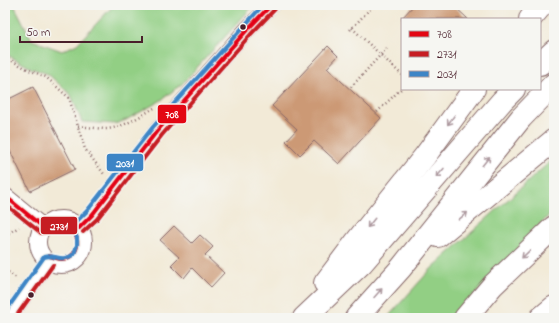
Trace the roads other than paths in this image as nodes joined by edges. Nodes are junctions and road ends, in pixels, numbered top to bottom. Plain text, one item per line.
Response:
1 (271, 5) edge
2 (542, 5) edge
3 (531, 18) edge
4 (554, 51) edge
5 (541, 63) edge
6 (554, 84) edge
7 (473, 90) edge
8 (508, 95) edge
9 (550, 143) edge
10 (5, 196) edge
11 (43, 227) junction
12 (554, 227) edge
13 (79, 228) junction
14 (48, 262) junction
15 (401, 268) junction
16 (554, 307) edge
17 (8, 318) edge
18 (299, 318) edge
19 (304, 318) edge
20 (356, 318) edge
21 (465, 318) edge
22 (541, 318) edge

1 - 13 street
2 - 3 main road
4 - 5 main road
15 -> 6 main road
7 -> 18 main road
8 -> 19 main road
15 -> 9 main road
10 - 11 street
11 - 13 street
11 - 14 street
12 -> 21 main road
13 - 14 street
14 - 17 street
20 -> 15 main road
16 - 22 main road

